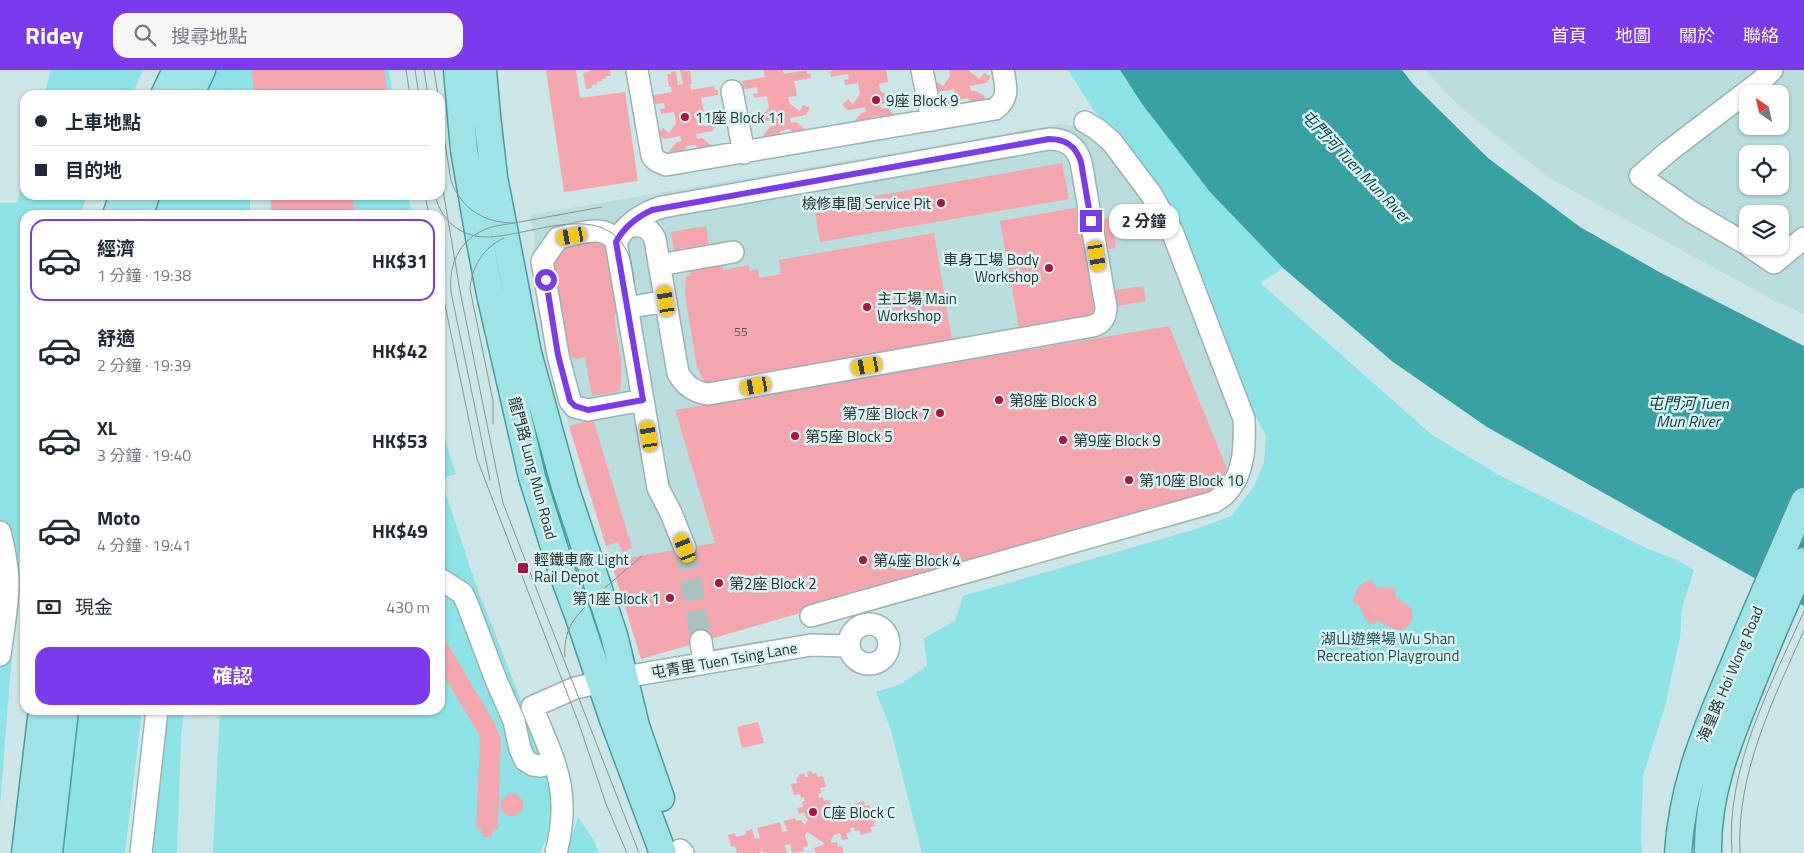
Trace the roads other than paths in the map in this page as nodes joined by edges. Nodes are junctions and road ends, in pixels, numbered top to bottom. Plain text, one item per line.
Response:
1 (176, 70) edge
2 (202, 70) edge
3 (457, 70) edge
4 (483, 70) edge
5 (637, 70) edge
6 (922, 70) edge
7 (1003, 70) edge
8 (1772, 70) edge
9 (166, 90) edge
10 (192, 90) edge
11 (732, 91) dead end
12 (932, 120) junction
13 (1084, 122) dead end
14 (744, 153) junction
15 (621, 235) junction
16 (1804, 238) edge
17 (1739, 241) edge
18 (1789, 250) edge
19 (733, 252) dead end
20 (1762, 255) edge
21 (1784, 255) edge
22 (660, 265) junction
23 (666, 301) junction
24 (627, 308) junction
25 (643, 400) junction
26 (1804, 502) edge
27 (0, 532) edge
28 (685, 548) tunnel mouth
29 (1804, 561) edge
30 (445, 582) edge
31 (811, 616) dead end
32 (1764, 623) junction
33 (701, 641) tunnel mouth
34 (848, 646) dead end
35 (0, 655) edge
36 (704, 663) junction
37 (612, 679) junction
38 (41, 715) edge
39 (64, 715) edge
40 (156, 715) edge
41 (554, 761) junction
42 (677, 852) edge
43 (25, 853) edge
44 (49, 853) edge
45 (141, 853) edge
46 (556, 853) edge
47 (1678, 853) edge
48 (1708, 853) edge

1 - 9 main road
2 - 10 main road
3 - 37 main road, 龍門路 Lung Mun Road
4 - 37 main road, 龍門路 Lung Mun Road
5 - 14 street
6 - 12 street
7 - 12 street
8 - 17 street
11 - 14 street
12 - 14 street
13 - 31 street
15 - 22 street
15 - 23 street
15 - 24 street
15 - 25 street
16 - 18 street
19 - 22 street
20 - 21 street
22 - 23 street
23 - 24 street
24 - 25 street
25 - 28 street
26 - 32 main road, 海皇路 Hoi Wong Road
27 - 35 street
29 - 32 main road, 海皇路 Hoi Wong Road
30 - 41 street
32 - 47 main road, 海皇路 Hoi Wong Road
32 - 48 main road, 海皇路 Hoi Wong Road
33 - 36 street
34 - 36 street, 屯青里 Tuen Tsing Lane
36 - 37 street, 屯青里 Tuen Tsing Lane
37 - 41 street, 屯青里 Tuen Tsing Lane
37 - 42 main road, 龍門路 Lung Mun Road
38 - 43 main road
39 - 44 main road
40 - 45 street
41 - 46 street

